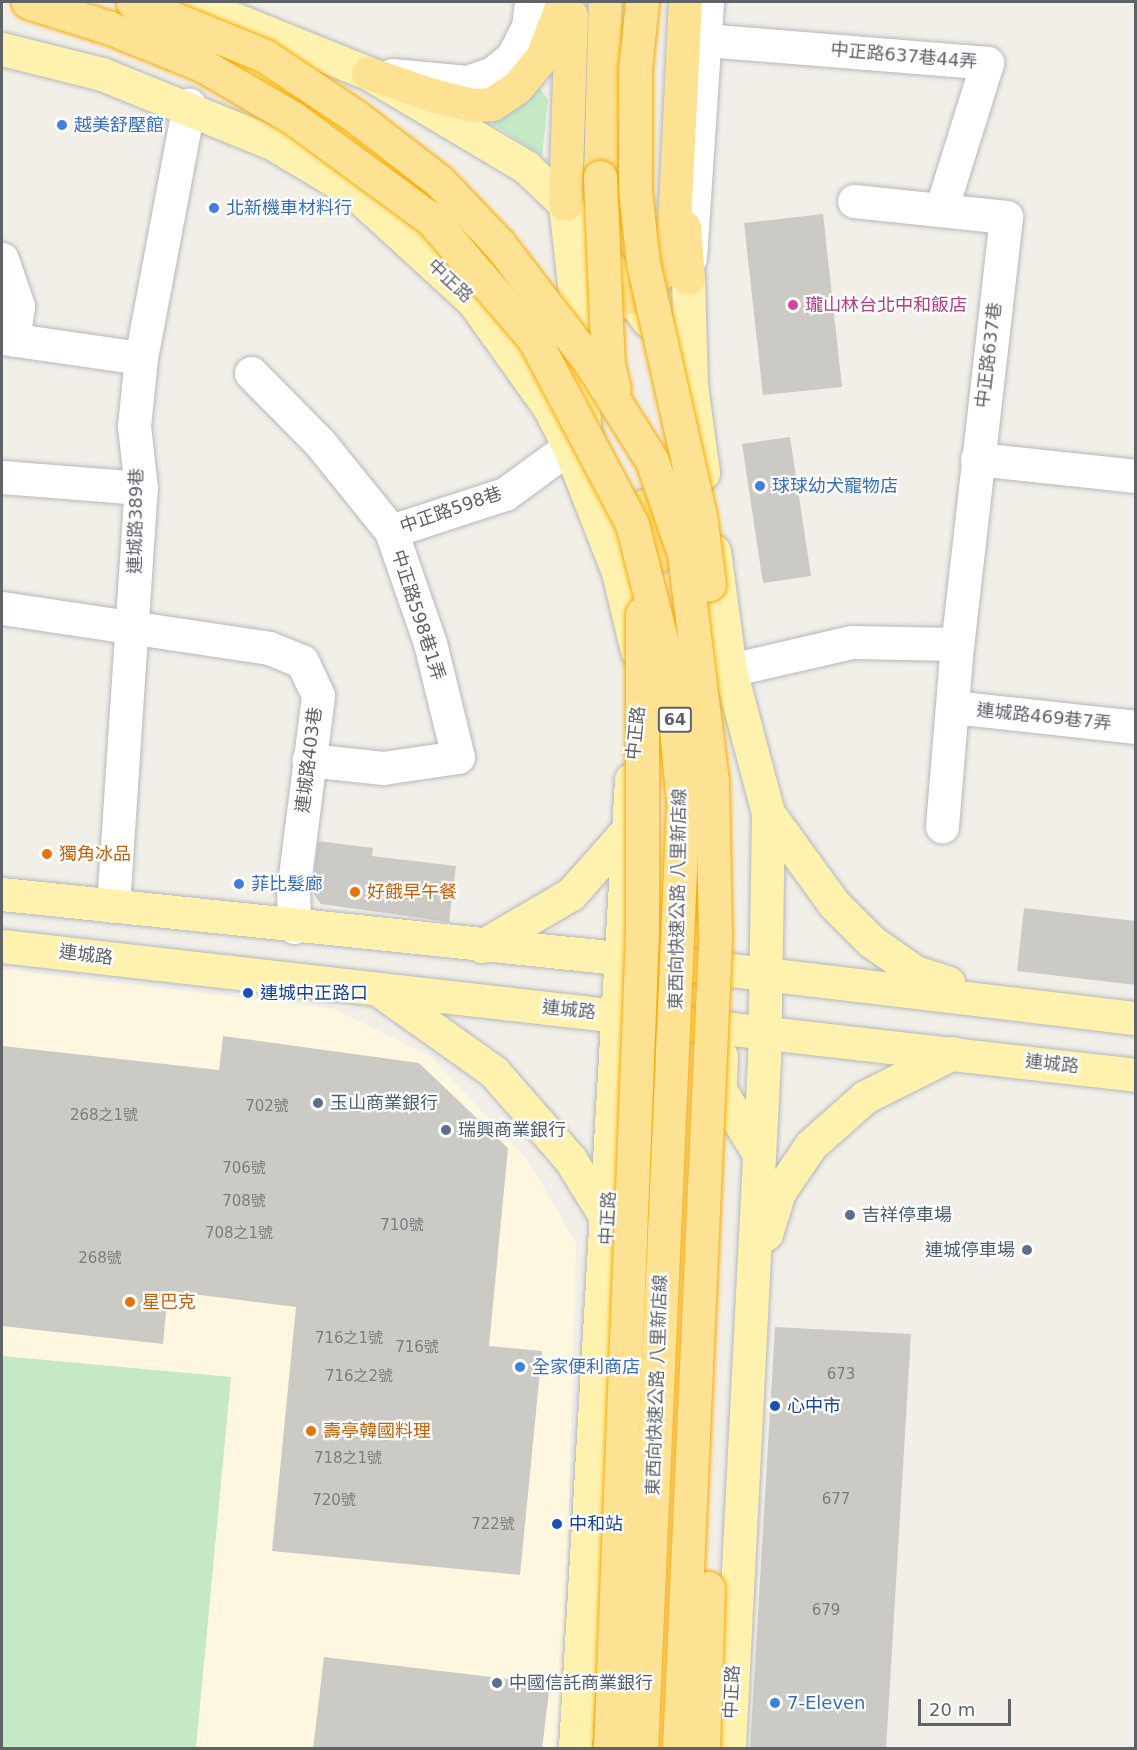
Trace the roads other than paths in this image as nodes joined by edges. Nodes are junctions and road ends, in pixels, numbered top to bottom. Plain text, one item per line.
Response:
1 (28, 2) edge
2 (61, 2) edge
3 (133, 2) edge
4 (531, 2) edge
5 (563, 2) edge
6 (572, 2) edge
7 (605, 2) edge
8 (642, 2) edge
9 (685, 2) edge
10 (706, 2) edge
11 (199, 3) edge
12 (704, 40) junction
13 (2, 49) edge
14 (368, 73) junction
15 (274, 86) junction
16 (401, 95) junction
17 (189, 105) junction
18 (678, 157) junction
19 (354, 192) junction
20 (854, 201) dead end
21 (565, 204) junction
22 (941, 210) junction
23 (481, 255) junction
24 (2, 259) edge
25 (688, 278) junction
26 (632, 297) junction
27 (578, 319) junction
28 (7, 339) edge
29 (141, 358) junction
30 (251, 373) dead end
31 (691, 385) junction
32 (569, 447) junction
33 (977, 459) junction
34 (1136, 476) edge
35 (2, 477) edge
36 (141, 488) junction
37 (588, 488) junction
38 (643, 506) junction
39 (700, 515) junction
40 (390, 531) junction
41 (2, 608) edge
42 (133, 629) junction
43 (957, 644) junction
44 (730, 670) junction
45 (640, 702) junction
46 (952, 707) junction
47 (1136, 727) edge
48 (308, 760) junction
49 (768, 813) junction
50 (942, 826) dead end
51 (624, 834) junction
52 (2, 894) edge
53 (696, 902) junction
54 (113, 906) junction
55 (294, 927) junction
56 (2, 946) edge
57 (482, 946) junction
58 (622, 959) junction
59 (656, 962) junction
60 (723, 969) junction
61 (767, 974) junction
62 (378, 989) junction
63 (998, 1000) junction
64 (620, 1016) junction
65 (1136, 1018) edge
66 (656, 1020) junction
67 (721, 1027) junction
68 (765, 1032) junction
69 (953, 1053) junction
70 (1136, 1074) edge
71 (759, 1154) junction
72 (607, 1219) junction
73 (752, 1285) junction
74 (575, 1749) edge
75 (610, 1749) edge
76 (641, 1749) edge
77 (653, 1749) edge
78 (679, 1749) edge
79 (703, 1749) edge
80 (729, 1749) edge

1 - 76 highway, 東西向快速公路 八里新店線 / 64, bridge
2 - 15 main road
3 - 78 highway, 東西向快速公路 八里新店線 / 64, bridge
4 - 14 street
5 - 14 highway
6 - 21 highway
7 - 38 highway, bridge
8 - 39 highway, bridge
9 - 18 highway
10 - 12 street
11 - 14 main road, 中正路
12 - 22 street, 中正路637巷44弄
12 - 25 street
13 - 17 main road, 中正路
14 - 16 main road, 中正路
15 - 16 main road
15 - 23 main road
16 - 21 main road, 中正路
17 - 19 main road, 中正路
17 - 29 street, 連城路389巷
18 - 25 highway
18 - 26 highway
19 - 23 main road
19 - 32 main road, 中正路
20 - 22 street, 中正路637巷
21 - 26 main road, 中正路
21 - 27 main road
22 - 33 street, 中正路637巷
23 - 27 main road
24 - 28 street
25 - 31 main road
26 - 27 main road
26 - 31 main road, 中正路
27 - 37 main road
28 - 29 street
29 - 36 street, 連城路389巷
30 - 40 street, 中正路598巷1弄
31 - 44 main road, 中正路
32 - 37 main road, 中正路
32 - 40 street, 中正路598巷
33 - 34 street
33 - 43 street, 中正路637巷
35 - 36 street
36 - 42 street, 連城路389巷
37 - 45 main road, 中正路
38 - 53 highway
38 - 75 highway, bridge
39 - 53 highway, bridge
39 - 79 highway, bridge
40 - 48 street, 中正路598巷1弄
41 - 42 street, 連城路403巷
42 - 48 street, 連城路403巷
42 - 54 street, 連城路389巷
43 - 44 street
43 - 46 street, 中正路637巷
44 - 49 main road, 中正路
45 - 51 main road, 中正路
45 - 59 main road
46 - 47 street, 連城路469巷7弄
46 - 50 street, 中正路637巷
48 - 55 street, 連城路403巷
49 - 61 main road, 中正路
49 - 63 main road
51 - 57 main road
51 - 58 main road, 中正路
52 - 54 main road
53 - 77 highway
54 - 55 main road
55 - 57 main road
56 - 62 main road, 連城路
57 - 58 main road
58 - 59 main road
58 - 64 main road, 中正路
59 - 60 main road
59 - 66 main road
60 - 61 main road
60 - 67 street
61 - 63 main road
61 - 68 main road, 中正路
62 - 64 main road, 連城路
62 - 72 main road
63 - 65 main road
64 - 66 main road, 連城路
64 - 72 main road, 中正路
66 - 67 main road, 連城路
67 - 68 main road, 連城路
67 - 71 main road
68 - 69 main road, 連城路
68 - 71 main road, 中正路
69 - 70 main road, 連城路
69 - 73 main road
71 - 73 main road, 中正路
72 - 74 main road, 中正路
73 - 80 main road, 中正路

